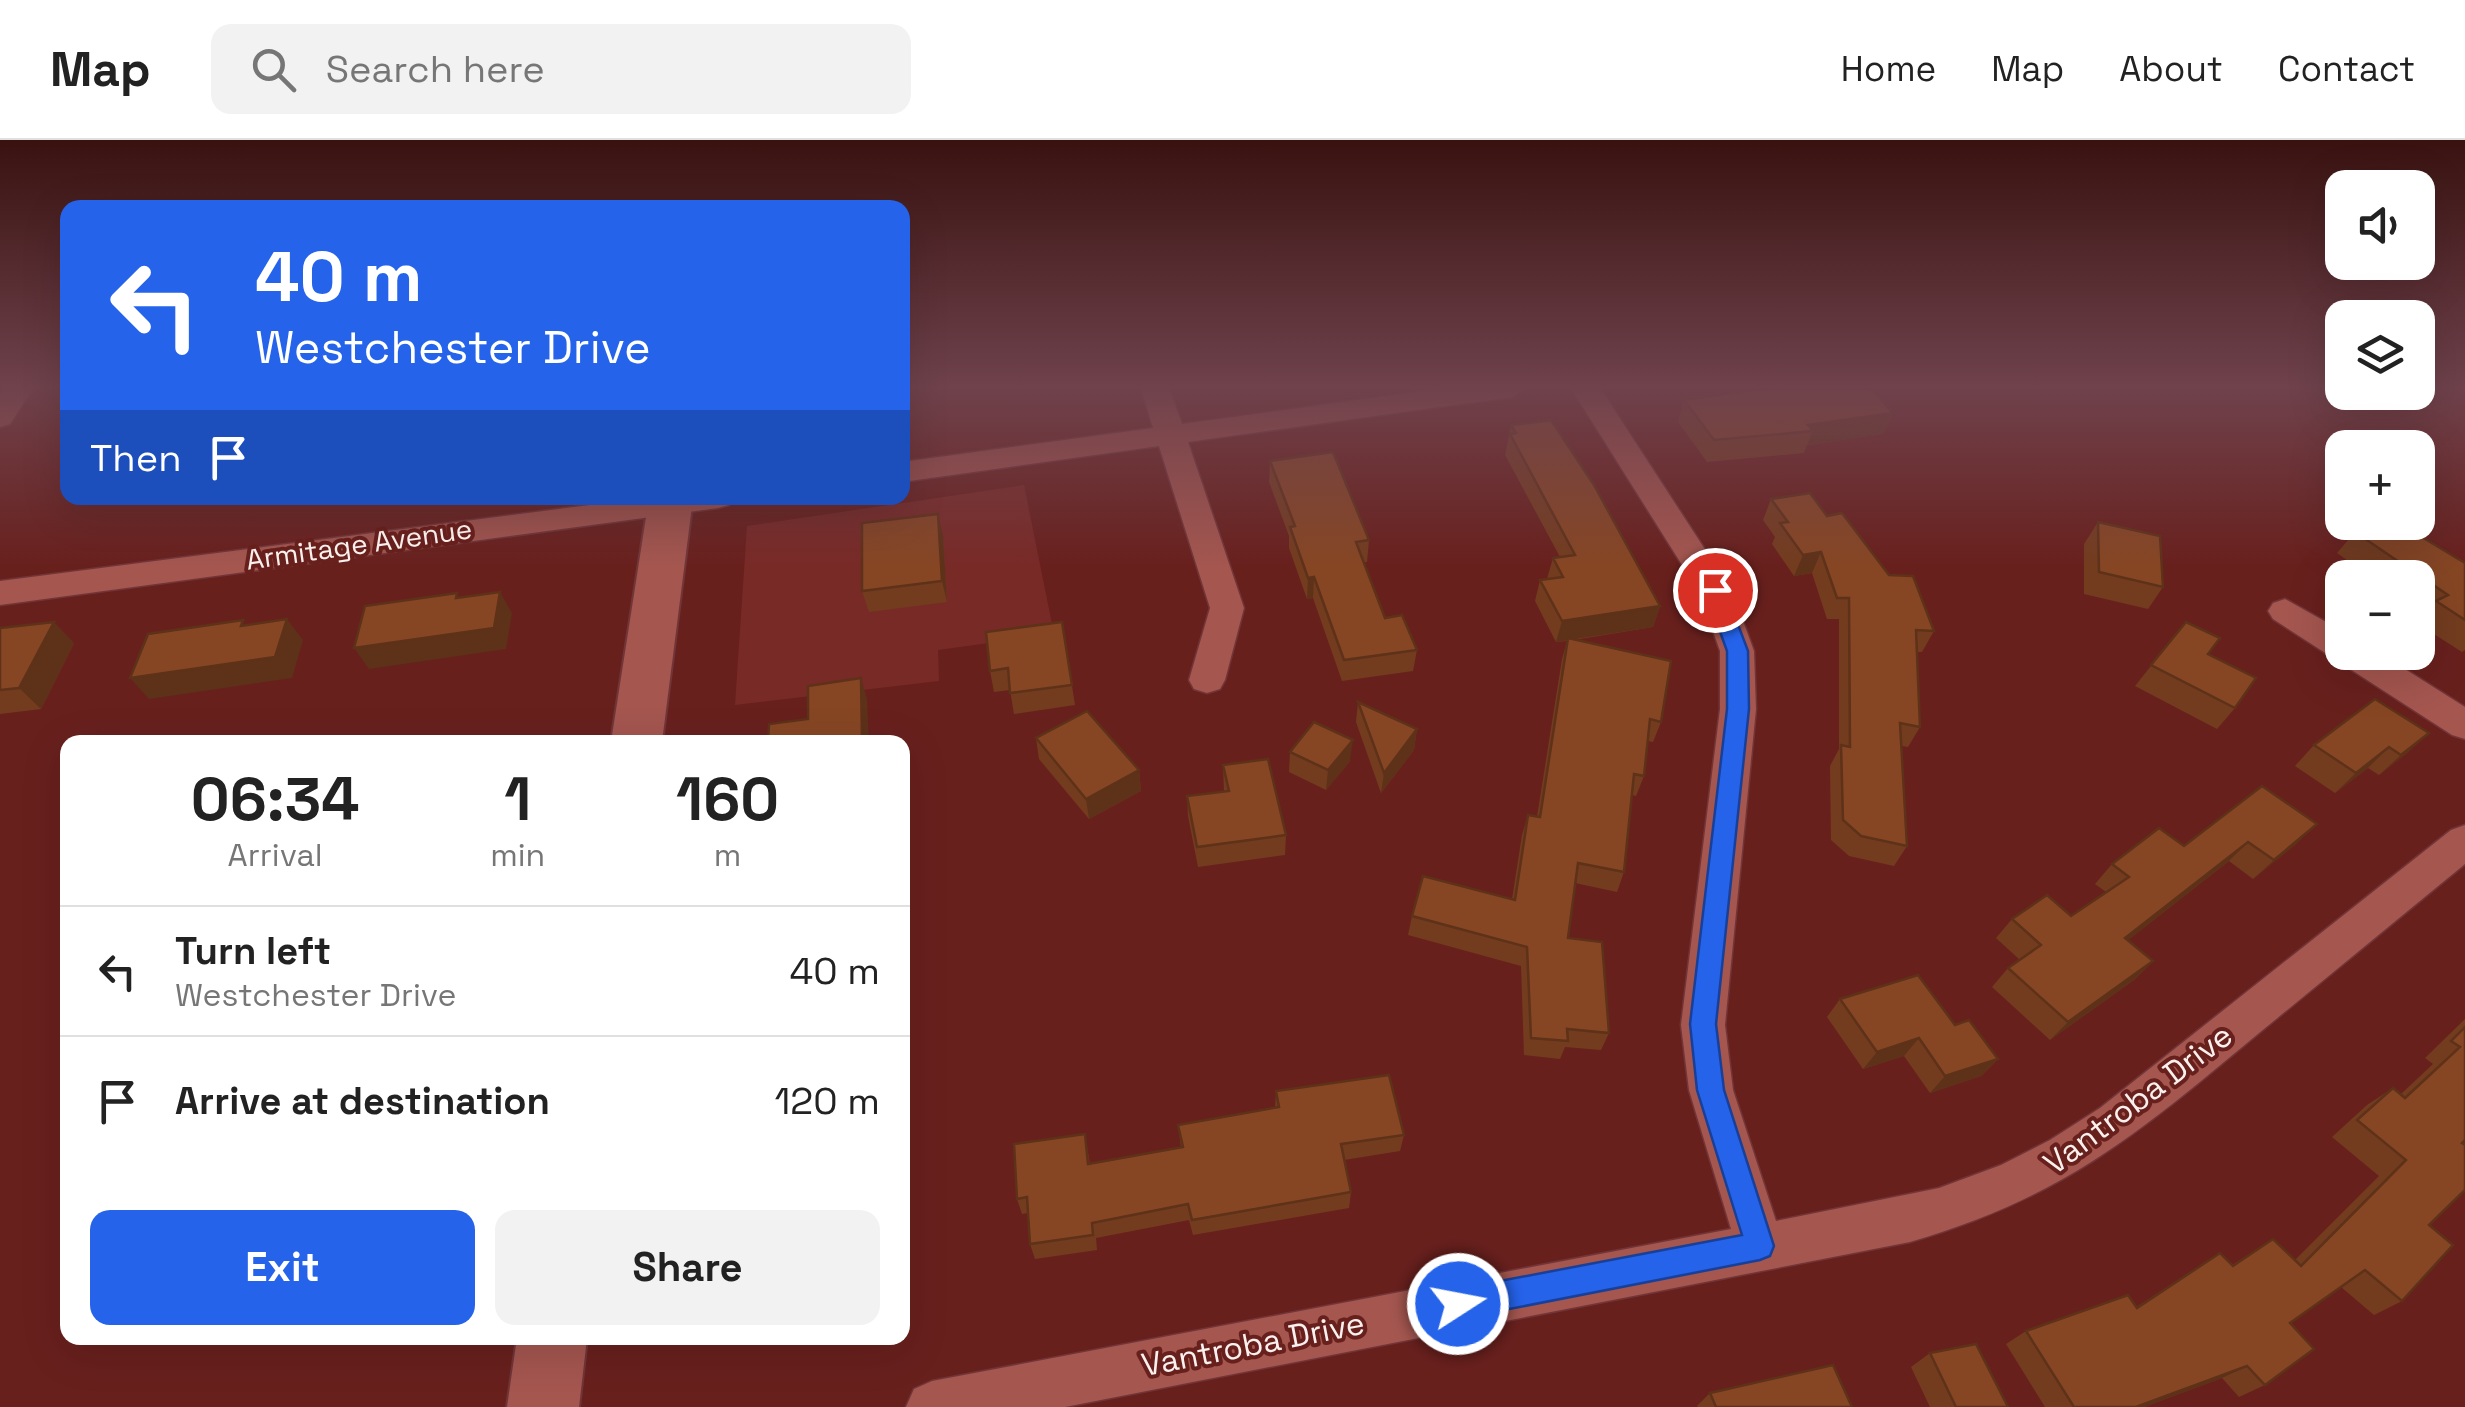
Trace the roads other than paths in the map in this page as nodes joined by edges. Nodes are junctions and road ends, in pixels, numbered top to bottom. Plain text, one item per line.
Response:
1 (1088, 447) edge
2 (1175, 447) edge
3 (1623, 447) edge
4 (910, 471) edge
5 (641, 505) edge
6 (669, 505) edge
7 (0, 593) edge
8 (2285, 610) dead end
9 (2325, 636) edge
10 (2379, 670) edge
11 (1207, 680) dead end
12 (2465, 726) edge
13 (637, 735) edge
14 (2465, 840) edge
15 (1760, 1246) junction
16 (551, 1345) edge
17 (542, 1407) edge
18 (932, 1407) edge

1 - 4 street
2 - 11 street
3 - 15 street
5 - 7 street, Armitage Avenue
6 - 13 main road
8 - 9 street
10 - 12 street
14 - 15 street, Vantroba Drive
15 - 18 street, Vantroba Drive
16 - 17 main road

